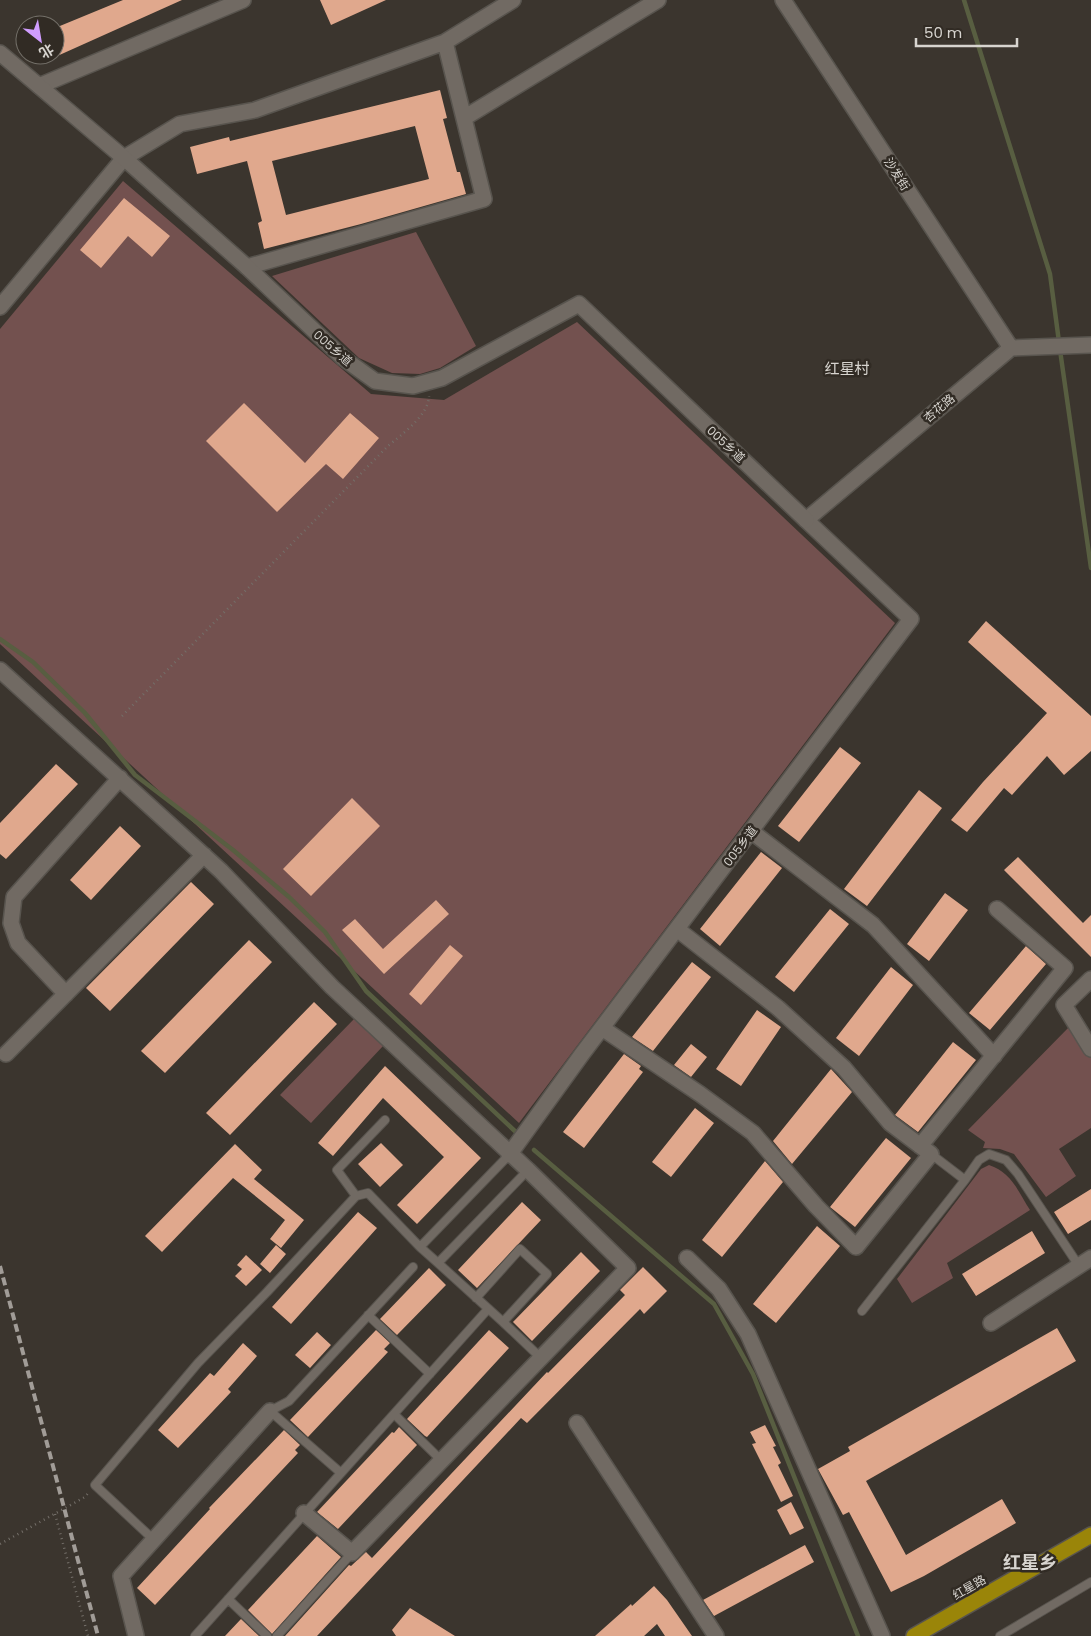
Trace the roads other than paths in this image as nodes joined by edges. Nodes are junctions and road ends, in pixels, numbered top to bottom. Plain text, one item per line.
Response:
1 (243, 0) edge
2 (513, 0) edge
3 (658, 0) edge
4 (783, 0) edge
5 (445, 42) junction
6 (0, 53) edge
7 (39, 86) junction
8 (464, 118) junction
9 (124, 158) junction
10 (247, 267) junction
11 (0, 307) edge
12 (1091, 346) edge
13 (1011, 348) junction
14 (806, 520) junction
15 (0, 670) edge
16 (120, 778) junction
17 (751, 832) junction
18 (204, 855) junction
19 (997, 909) dead end
20 (677, 928) junction
21 (1091, 978) edge
22 (66, 994) junction
23 (602, 1028) junction
24 (1091, 1049) edge
25 (6, 1054) dead end
26 (994, 1056) junction
27 (384, 1120) dead end
28 (925, 1150) junction
29 (509, 1155) junction
30 (528, 1170) junction
31 (965, 1180) junction
32 (356, 1196) junction
33 (420, 1247) junction
34 (687, 1258) dead end
35 (1085, 1262) edge
36 (438, 1263) junction
37 (413, 1267) dead end
38 (476, 1298) junction
39 (488, 1309) junction
40 (862, 1312) dead end
41 (368, 1315) junction
42 (503, 1322) junction
43 (991, 1323) dead end
44 (541, 1358) junction
45 (430, 1374) junction
46 (270, 1411) junction
47 (394, 1414) junction
48 (577, 1423) dead end
49 (442, 1461) junction
50 (341, 1473) junction
51 (304, 1513) junction
52 (1091, 1535) edge
53 (154, 1540) junction
54 (352, 1553) junction
55 (1091, 1582) edge
56 (228, 1599) junction
57 (136, 1636) edge
58 (195, 1636) edge
59 (268, 1636) edge
60 (277, 1636) edge
61 (716, 1636) edge
62 (882, 1636) edge
63 (914, 1636) edge
64 (1000, 1636) edge

1 - 7 street
2 - 5 street
3 - 8 street
4 - 13 street, 沙发街
5 - 8 street
5 - 9 street
6 - 7 street, 005乡道
7 - 9 street, 005乡道
8 - 10 street
9 - 10 street, 005乡道
9 - 11 street
10 - 14 street, 005乡道
12 - 13 street
13 - 14 street, 杏花路
14 - 17 street, 005乡道
15 - 16 street
16 - 18 street
16 - 22 street
17 - 20 street, 005乡道
17 - 26 street
18 - 22 street
18 - 29 street
19 - 26 street
20 - 23 street, 005乡道
20 - 28 street
21 - 24 street
22 - 25 street
23 - 28 street
23 - 29 street, 005乡道
26 - 28 street
27 - 32 lane
28 - 31 lane
29 - 30 street
29 - 33 lane
30 - 36 lane
30 - 44 street
31 - 35 lane
31 - 40 lane
32 - 33 lane
32 - 53 lane
33 - 36 lane
34 - 62 street
35 - 43 street
36 - 38 lane
37 - 41 lane
38 - 39 lane
38 - 42 lane
39 - 42 lane
39 - 45 lane
41 - 45 lane
41 - 46 lane
42 - 44 lane
44 - 49 street
45 - 47 lane
46 - 50 lane
46 - 53 street
47 - 49 lane
47 - 50 lane
48 - 61 street
49 - 54 street
50 - 51 lane
51 - 54 street
51 - 56 lane
52 - 63 highway, 红星路
53 - 57 street
54 - 60 lane
55 - 64 lane
56 - 58 lane
56 - 59 lane

